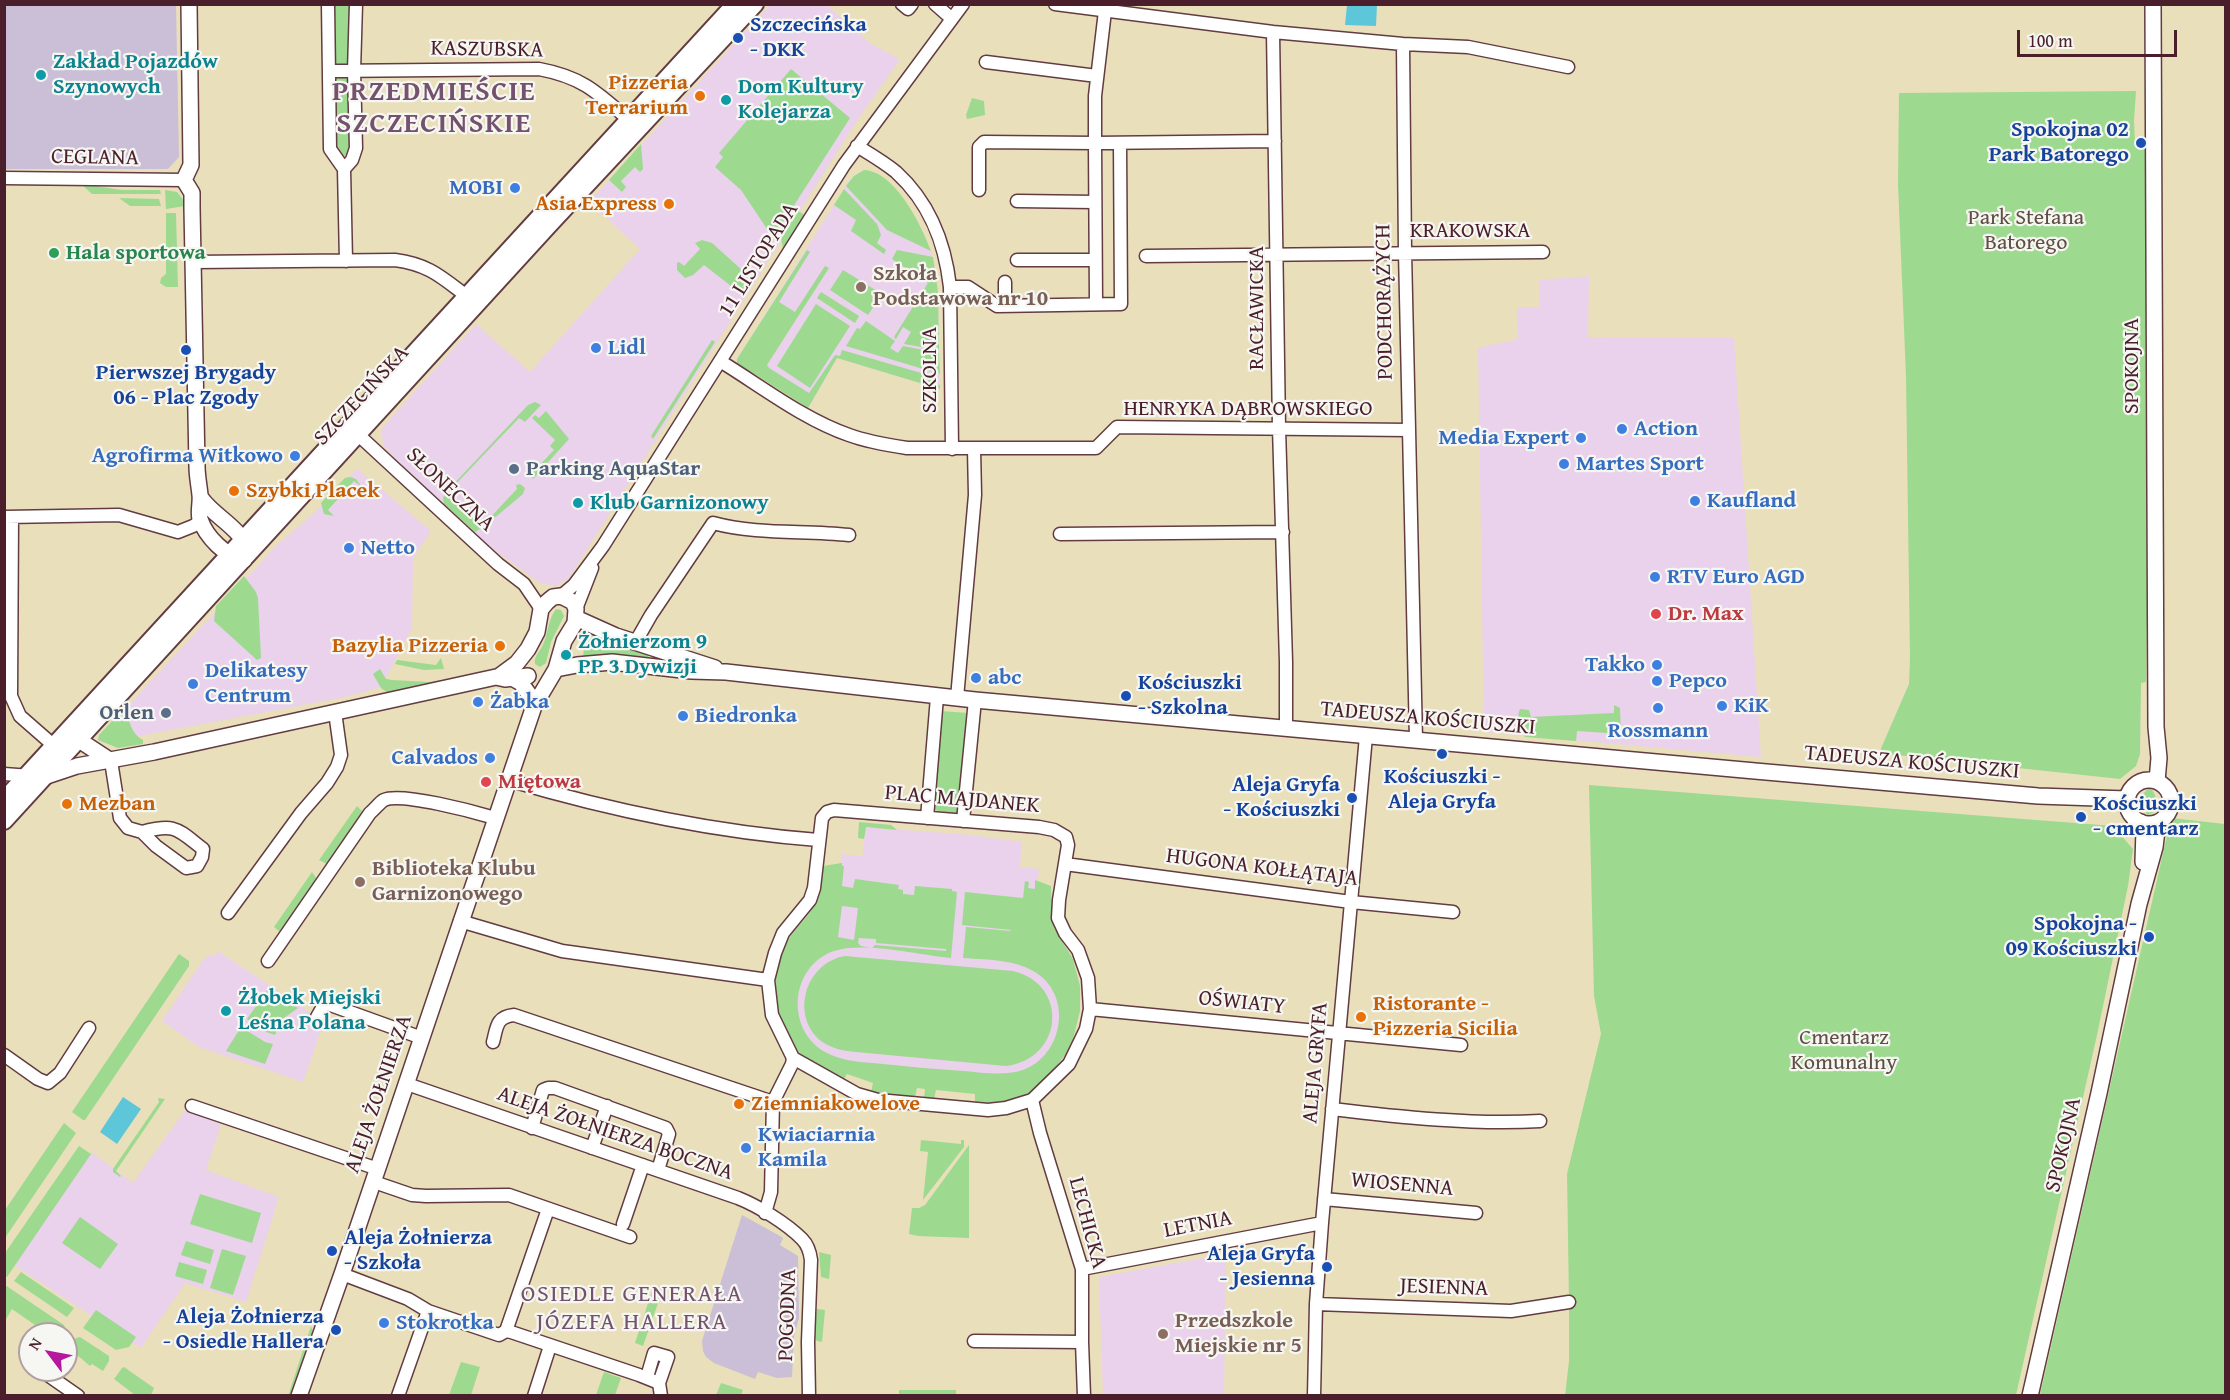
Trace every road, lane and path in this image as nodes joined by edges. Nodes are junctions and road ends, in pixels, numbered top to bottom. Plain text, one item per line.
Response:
1 (189, 4) edge
2 (328, 4) edge
3 (356, 4) edge
4 (735, 4) edge
5 (755, 4) edge
6 (902, 4) edge
7 (912, 4) edge
8 (935, 4) edge
9 (963, 4) edge
10 (1055, 4) edge
11 (2153, 4) edge
12 (1105, 11) junction
13 (952, 20) junction
14 (1273, 32) junction
15 (1403, 44) junction
16 (986, 62) dead end
17 (1568, 67) dead end
18 (329, 71) junction
19 (354, 71) junction
20 (1097, 76) junction
21 (629, 120) junction
22 (1275, 141) junction
23 (1095, 143) junction
24 (1120, 143) junction
25 (857, 146) junction
26 (344, 169) junction
27 (4, 178) edge
28 (184, 180) junction
29 (979, 190) dead end
30 (1017, 201) dead end
31 (1095, 202) junction
32 (1405, 252) junction
33 (1543, 252) dead end
34 (1278, 255) junction
35 (1146, 256) dead end
36 (1017, 260) dead end
37 (1094, 260) junction
38 (346, 261) junction
39 (194, 262) junction
40 (1005, 282) dead end
41 (950, 287) junction
42 (473, 299) junction
43 (1096, 304) junction
44 (1005, 306) junction
45 (720, 361) junction
46 (1279, 428) junction
47 (353, 430) junction
48 (1409, 430) junction
49 (974, 448) junction
50 (952, 449) junction
51 (201, 498) junction
52 (8, 517) edge
53 (201, 521) junction
54 (1283, 532) junction
55 (1060, 534) dead end
56 (849, 535) dead end
57 (243, 539) junction
58 (603, 546) junction
59 (236, 557) junction
60 (524, 584) junction
61 (557, 597) junction
62 (541, 609) junction
63 (576, 613) junction
64 (8, 637) edge
65 (635, 643) junction
66 (522, 658) junction
67 (726, 672) junction
68 (554, 673) junction
69 (505, 677) junction
70 (530, 677) junction
71 (937, 697) junction
72 (957, 698) junction
73 (975, 700) junction
74 (534, 702) junction
75 (335, 712) junction
76 (1286, 728) junction
77 (1366, 736) junction
78 (79, 740) junction
79 (1416, 740) junction
80 (59, 750) junction
81 (111, 761) junction
82 (77, 766) junction
83 (4, 774) edge
84 (26, 776) junction
85 (44, 777) junction
86 (508, 780) junction
87 (2151, 780) junction
88 (2127, 799) junction
89 (4, 800) edge
90 (495, 818) junction
91 (927, 818) junction
92 (4, 821) edge
93 (963, 821) junction
94 (2141, 822) junction
95 (2158, 822) junction
96 (142, 832) junction
97 (818, 840) junction
98 (1065, 864) junction
99 (1351, 902) junction
100 (2139, 904) junction
101 (1453, 912) dead end
102 (228, 913) dead end
103 (460, 921) junction
104 (268, 961) dead end
105 (768, 980) junction
106 (1090, 1009) junction
107 (317, 1017) dead end
108 (89, 1029) dead end
109 (1340, 1033) junction
110 (422, 1038) junction
111 (493, 1042) dead end
112 (1461, 1045) dead end
113 (4, 1055) edge
114 (792, 1058) junction
115 (407, 1084) junction
116 (1032, 1100) junction
117 (773, 1102) junction
118 (192, 1106) dead end
119 (607, 1106) junction
120 (1332, 1109) junction
121 (1540, 1121) dead end
122 (532, 1128) junction
123 (592, 1148) junction
124 (643, 1165) junction
125 (657, 1170) junction
126 (376, 1175) junction
127 (1324, 1199) junction
128 (548, 1209) junction
129 (765, 1213) junction
130 (1476, 1213) dead end
131 (1322, 1223) junction
132 (623, 1224) dead end
133 (630, 1237) dead end
134 (802, 1239) joint
135 (1082, 1269) junction
136 (342, 1274) junction
137 (1569, 1302) dead end
138 (1316, 1304) junction
139 (428, 1311) junction
140 (506, 1331) junction
141 (974, 1341) dead end
142 (1082, 1342) junction
143 (550, 1346) junction
144 (643, 1376) junction
145 (58, 1382) edge
146 (660, 1389) edge
147 (78, 1395) edge
148 (299, 1395) edge
149 (398, 1395) edge
150 (534, 1395) edge
151 (809, 1395) edge
152 (1084, 1395) edge
153 (1314, 1395) edge
154 (2030, 1395) edge

1 - 28 street
2 - 18 street
3 - 19 street
4 - 21 main road, SZCZECIŃSKA
5 - 42 main road, SZCZECIŃSKA
6 - 7 street
8 - 13 street
9 - 13 street, 11 LISTOPADA
10 - 12 street
11 - 87 street, SPOKOJNA
12 - 14 street
12 - 20 street
13 - 25 street, 11 LISTOPADA
14 - 15 street
14 - 22 street, RACŁAWICKA
15 - 17 street
15 - 32 street, PODCHORĄŻYCH
16 - 20 street
18 - 19 street, KASZUBSKA
18 - 26 street
19 - 21 street, KASZUBSKA
19 - 26 street
20 - 23 street
21 - 42 main road, SZCZECIŃSKA
22 - 24 street
22 - 34 street, RACŁAWICKA
23 - 24 street
23 - 29 street
23 - 31 street
24 - 43 street
25 - 41 street, SZKOLNA
25 - 45 street, 11 LISTOPADA
26 - 38 street
27 - 28 street, CEGLANA
28 - 39 street
30 - 31 street
31 - 37 street
32 - 33 street, KRAKOWSKA
32 - 34 street, KRAKOWSKA
32 - 48 street, PODCHORĄŻYCH
34 - 35 street, KRAKOWSKA
34 - 46 street, RACŁAWICKA
36 - 37 street
37 - 43 street
38 - 39 street
38 - 42 street
39 - 51 street
40 - 44 street
41 - 44 street
41 - 50 street, SZKOLNA
42 - 47 main road, SZCZECIŃSKA
43 - 44 street
45 - 50 street, HENRYKA DĄBROWSKIEGO
45 - 58 street, 11 LISTOPADA
46 - 48 street, HENRYKA DĄBROWSKIEGO
46 - 49 street, HENRYKA DĄBROWSKIEGO
46 - 54 street, RACŁAWICKA
47 - 57 main road, SZCZECIŃSKA
47 - 59 main road, SZCZECIŃSKA
47 - 60 street, SŁONECZNA
48 - 79 street, PODCHORĄŻYCH
49 - 50 street, HENRYKA DĄBROWSKIEGO
49 - 72 street
51 - 53 street
51 - 57 street
52 - 53 street
52 - 64 street
53 - 59 street
54 - 55 street
54 - 76 street, RACŁAWICKA
56 - 65 street
57 - 59 main road, SZCZECIŃSKA
58 - 61 street, 11 LISTOPADA
58 - 63 street, 11 LISTOPADA
59 - 78 main road, SZCZECIŃSKA
59 - 80 main road, SZCZECIŃSKA
60 - 61 street, SŁONECZNA
60 - 62 street, SŁONECZNA
61 - 62 street
61 - 63 street, TADEUSZA KOŚCIUSZKI
62 - 66 street
63 - 65 street, TADEUSZA KOŚCIUSZKI
63 - 68 street, ALEJA ŻOŁNIERZA
64 - 80 street
65 - 67 street, TADEUSZA KOŚCIUSZKI
66 - 69 street
66 - 70 street, ALEJA ŻOŁNIERZA
67 - 68 street, TADEUSZA KOŚCIUSZKI
67 - 71 street, TADEUSZA KOŚCIUSZKI
68 - 70 street, TADEUSZA KOŚCIUSZKI
68 - 74 street, ALEJA ŻOŁNIERZA
69 - 70 street
69 - 74 street
69 - 75 street
70 - 74 street, ALEJA ŻOŁNIERZA
71 - 72 street, TADEUSZA KOŚCIUSZKI
71 - 91 street
72 - 73 street, TADEUSZA KOŚCIUSZKI
73 - 76 street, TADEUSZA KOŚCIUSZKI
73 - 93 street
74 - 86 street, ALEJA ŻOŁNIERZA
75 - 81 street
75 - 102 street
76 - 77 street, TADEUSZA KOŚCIUSZKI
77 - 79 street, TADEUSZA KOŚCIUSZKI
77 - 99 street, ALEJA GRYFA
78 - 80 main road, SZCZECIŃSKA
78 - 81 street
79 - 88 street, TADEUSZA KOŚCIUSZKI
80 - 82 street
80 - 84 main road, SZCZECIŃSKA
80 - 85 main road, SZCZECIŃSKA
81 - 82 street
81 - 96 street
82 - 85 street
83 - 84 street
84 - 85 street
84 - 89 main road, SZCZECIŃSKA
85 - 92 main road, SZCZECIŃSKA
86 - 90 street, ALEJA ŻOŁNIERZA
86 - 97 street
87 - 88 street
87 - 95 street
88 - 94 street
90 - 103 street, ALEJA ŻOŁNIERZA
90 - 104 street
91 - 93 street, PLAC MAJDANEK
91 - 97 street, PLAC MAJDANEK
93 - 98 street, PLAC MAJDANEK
94 - 95 street
94 - 100 street, SPOKOJNA
95 - 100 street, SPOKOJNA
96 - 96 street
97 - 105 street, PLAC MAJDANEK
98 - 99 street, HUGONA KOŁŁĄTAJA
98 - 106 street, PLAC MAJDANEK
99 - 101 street, HUGONA KOŁŁĄTAJA
99 - 109 street, ALEJA GRYFA
100 - 154 street, SPOKOJNA
103 - 105 street
103 - 110 street, ALEJA ŻOŁNIERZA
105 - 114 street, PLAC MAJDANEK
106 - 109 street, OŚWIATY
106 - 116 street, PLAC MAJDANEK
107 - 110 street
108 - 113 street
109 - 112 street, OŚWIATY
109 - 120 street, ALEJA GRYFA
110 - 115 street, ALEJA ŻOŁNIERZA
111 - 117 street
114 - 116 street
114 - 117 street
115 - 122 street, ALEJA ŻOŁNIERZA BOCZNA
115 - 126 street, ALEJA ŻOŁNIERZA
116 - 135 street, LECHICKA
117 - 129 street
118 - 126 street
119 - 122 street
119 - 123 street
119 - 125 street
120 - 121 street
120 - 127 street, ALEJA GRYFA
122 - 123 street, ALEJA ŻOŁNIERZA BOCZNA
123 - 124 street, ALEJA ŻOŁNIERZA BOCZNA
124 - 125 street, ALEJA ŻOŁNIERZA BOCZNA
124 - 132 street
125 - 129 street, ALEJA ŻOŁNIERZA BOCZNA
126 - 128 street
126 - 136 street, ALEJA ŻOŁNIERZA
127 - 130 street, WIOSENNA
127 - 131 street, ALEJA GRYFA
128 - 133 street
128 - 140 street
129 - 134 street, ALEJA ŻOŁNIERZA BOCZNA
131 - 135 street, LETNIA
131 - 138 street, ALEJA GRYFA
134 - 151 street, POGODNA
135 - 142 street, LECHICKA
136 - 139 street
136 - 148 street, ALEJA ŻOŁNIERZA
137 - 138 street, JESIENNA
138 - 153 street, ALEJA GRYFA
139 - 140 street
139 - 149 street
140 - 143 street
141 - 142 street
142 - 152 street, LECHICKA
143 - 144 street
143 - 150 street
144 - 146 street
144 - 146 street
145 - 147 street

